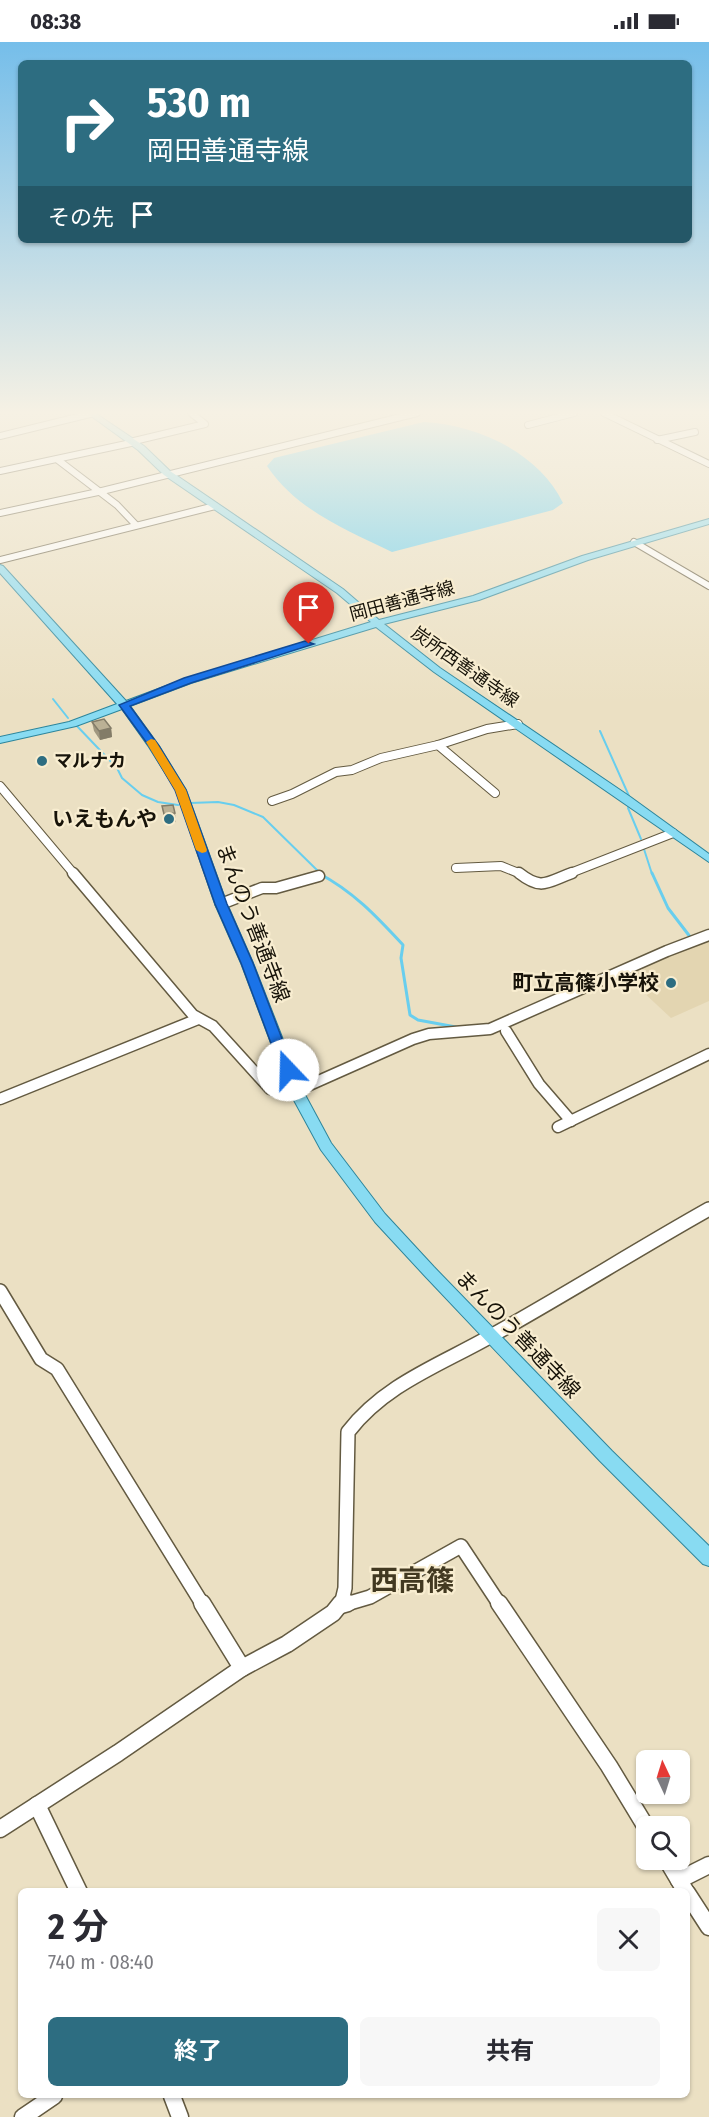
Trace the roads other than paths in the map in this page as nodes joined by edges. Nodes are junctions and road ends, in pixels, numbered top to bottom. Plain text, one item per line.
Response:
1 (15, 510) edge
2 (122, 510) edge
3 (199, 510) edge
4 (220, 510) edge
5 (0, 513) edge
6 (709, 521) edge
7 (136, 525) junction
8 (634, 542) junction
9 (0, 560) edge
10 (0, 568) edge
11 (709, 586) edge
12 (378, 623) junction
13 (124, 705) junction
14 (518, 724) junction
15 (0, 740) edge
16 (438, 745) junction
17 (0, 786) edge
18 (495, 793) dead end
19 (272, 801) dead end
20 (673, 833) junction
21 (709, 859) edge
22 (456, 868) dead end
23 (319, 876) dead end
24 (221, 904) junction
25 (709, 935) edge
26 (198, 1019) junction
27 (506, 1031) dead end
28 (709, 1054) edge
29 (296, 1091) junction
30 (0, 1099) edge
31 (571, 1121) junction
32 (558, 1127) dead end
33 (709, 1209) edge
34 (0, 1291) edge
35 (490, 1336) junction
36 (709, 1558) edge
37 (341, 1605) junction
38 (242, 1668) junction
39 (37, 1805) junction
40 (639, 1816) edge
41 (0, 1829) edge
42 (709, 1864) edge
43 (673, 1870) edge
44 (77, 1888) edge
45 (684, 1888) edge
46 (690, 1897) edge
47 (709, 1927) edge
48 (51, 2098) edge
49 (173, 2098) edge
50 (23, 2117) edge
51 (180, 2117) edge

1 - 5 street
2 - 7 street
3 - 7 street
4 - 12 main road, 炭所西善通寺線
6 - 8 main road, 岡田善通寺線
7 - 9 street
8 - 11 street
8 - 12 main road, 岡田善通寺線
10 - 13 main road, まんのう善通寺線
12 - 13 main road, 岡田善通寺線
12 - 14 main road, 炭所西善通寺線
13 - 15 main road, 岡田善通寺線
13 - 24 main road, まんのう善通寺線
14 - 16 street
14 - 20 main road, 炭所西善通寺線
16 - 18 street
16 - 19 street
17 - 26 street
20 - 21 main road, 炭所西善通寺線
20 - 22 street
23 - 24 street
24 - 29 main road, まんのう善通寺線
25 - 29 street
26 - 29 street
26 - 30 street
27 - 31 street
28 - 31 street
29 - 35 main road, まんのう善通寺線
31 - 32 street
33 - 35 street
34 - 38 street
35 - 36 main road, まんのう善通寺線
35 - 37 street
37 - 38 street
37 - 40 street
38 - 39 street
39 - 41 street
39 - 44 street
42 - 45 street
43 - 45 street
46 - 47 street
48 - 50 street
49 - 51 street

